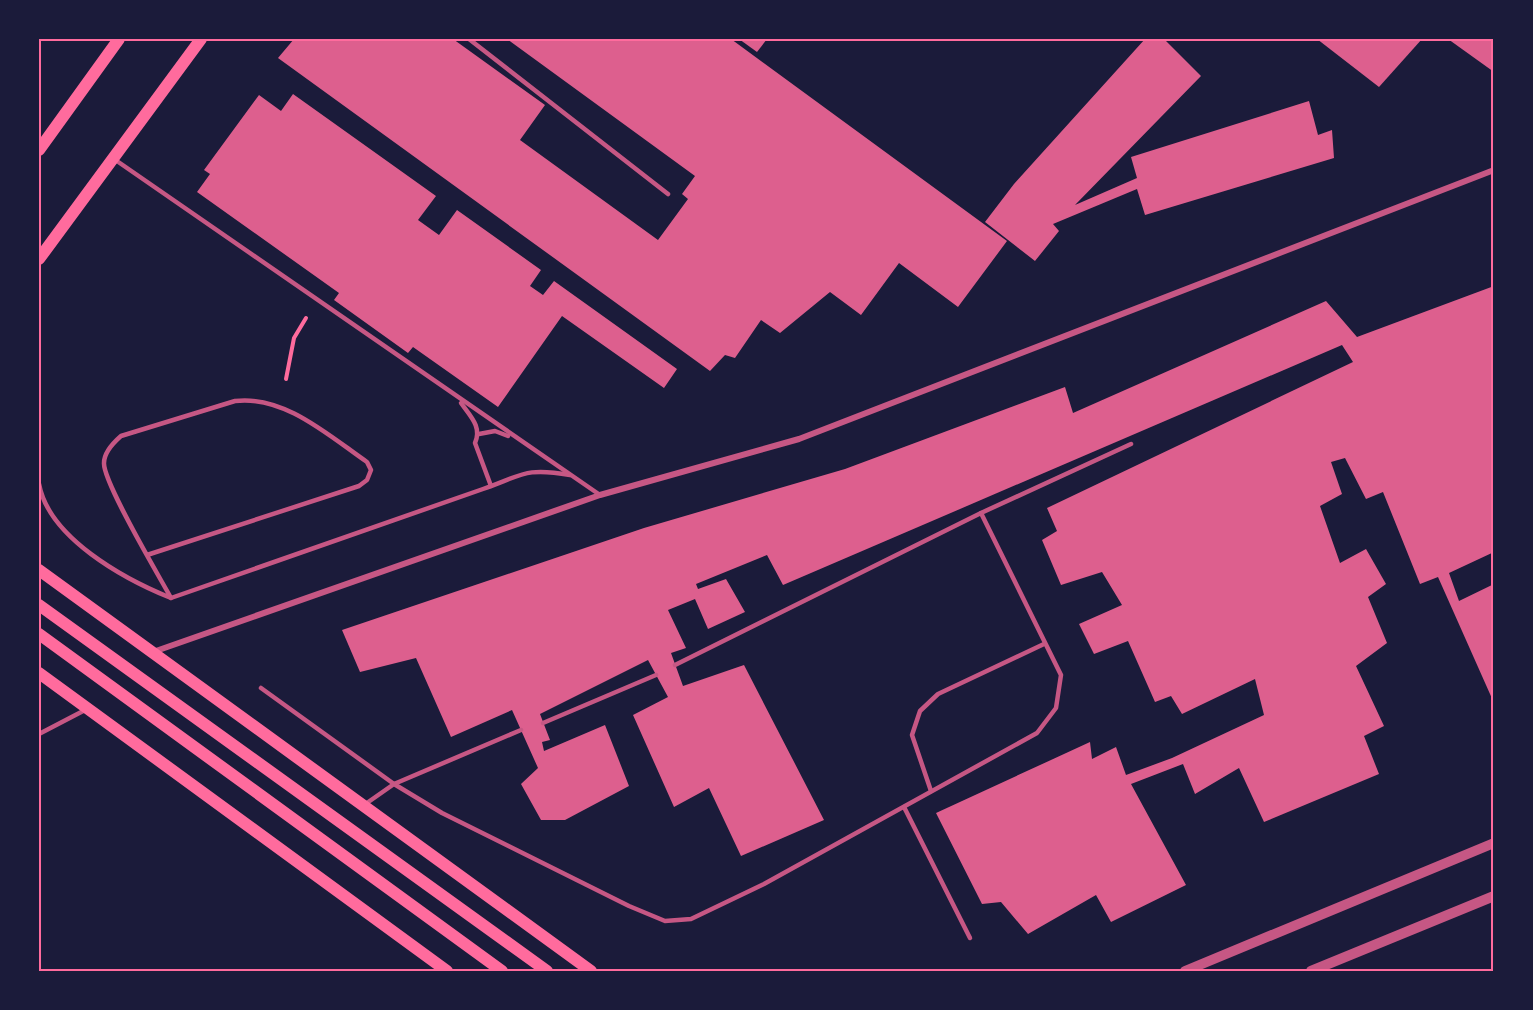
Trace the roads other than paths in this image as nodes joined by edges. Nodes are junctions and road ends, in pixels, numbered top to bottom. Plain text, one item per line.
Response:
1 (119, 39) edge
2 (201, 39) edge
3 (469, 39) edge
4 (39, 150) edge
5 (112, 158) junction
6 (1494, 170) edge
7 (668, 194) dead end
8 (39, 259) edge
9 (458, 398) junction
10 (479, 434) junction
11 (517, 439) junction
12 (1131, 444) dead end
13 (570, 475) junction
14 (39, 484) edge
15 (491, 486) junction
16 (600, 495) junction
17 (981, 513) junction
18 (147, 555) junction
19 (39, 570) edge
20 (171, 598) junction
21 (39, 605) edge
22 (39, 634) edge
23 (1044, 644) junction
24 (153, 652) junction
25 (675, 664) dead end
26 (656, 675) dead end
27 (42, 679) edge
28 (261, 688) dead end
29 (88, 708) junction
30 (543, 723) dead end
31 (521, 730) dead end
32 (39, 734) edge
33 (394, 784) junction
34 (931, 791) junction
35 (362, 807) junction
36 (904, 807) junction
37 (1494, 843) edge
38 (1494, 896) edge
39 (970, 938) dead end
40 (447, 971) edge
41 (502, 971) edge
42 (547, 971) edge
43 (591, 971) edge
44 (1185, 971) edge
45 (1311, 971) edge

1 - 4 main road
2 - 5 main road
3 - 7 lane
5 - 8 main road
5 - 9 lane
6 - 16 street
9 - 10 lane
9 - 11 lane
10 - 11 lane
10 - 15 lane
11 - 13 lane
12 - 17 lane
13 - 15 lane
13 - 16 lane
14 - 20 lane
15 - 20 lane
16 - 24 street
17 - 23 lane
17 - 25 lane
18 - 18 lane
18 - 20 lane
19 - 24 main road
21 - 42 main road
22 - 41 main road
23 - 34 lane
23 - 34 lane
24 - 35 main road
26 - 30 lane
27 - 29 main road
28 - 33 lane
29 - 32 lane
29 - 40 main road
31 - 33 lane
33 - 35 lane
33 - 36 lane
34 - 36 lane
35 - 43 main road
36 - 39 lane
37 - 44 street
38 - 45 street

